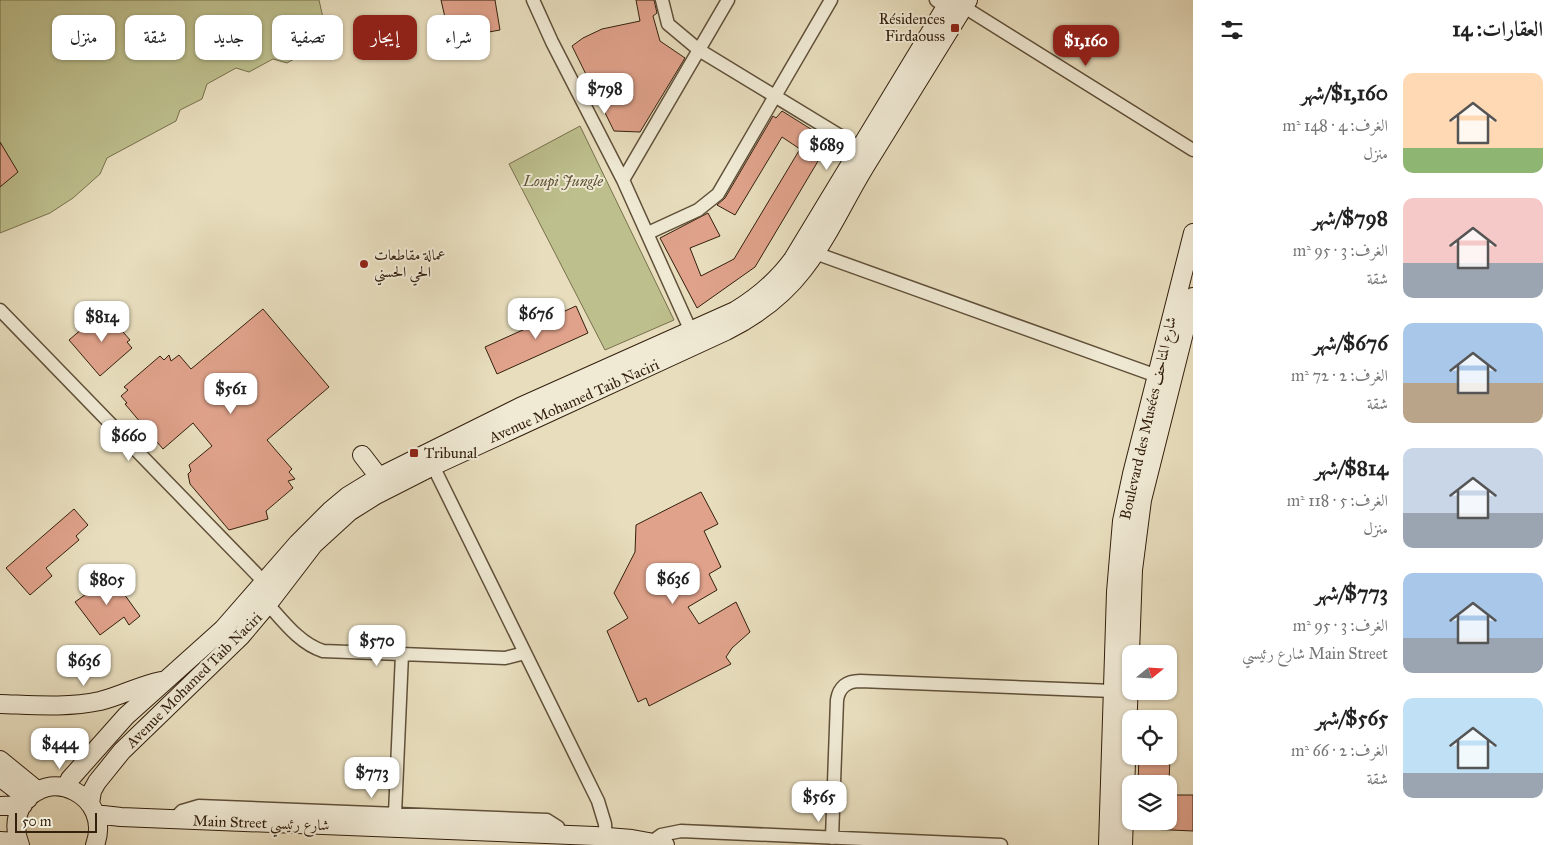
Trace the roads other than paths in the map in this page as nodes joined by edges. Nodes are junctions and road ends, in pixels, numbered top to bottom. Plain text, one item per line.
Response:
1 (533, 0) edge
2 (662, 0) edge
3 (728, 0) edge
4 (831, 0) edge
5 (953, 3) edge
6 (699, 50) junction
7 (774, 96) junction
8 (860, 148) junction
9 (1193, 150) edge
10 (623, 180) junction
11 (648, 233) junction
12 (1193, 233) edge
13 (815, 253) junction
14 (1193, 297) edge
15 (0, 310) edge
16 (694, 338) junction
17 (1156, 376) junction
18 (362, 455) dead end
19 (433, 466) junction
20 (379, 477) junction
21 (266, 593) junction
22 (525, 653) junction
23 (402, 654) junction
24 (167, 680) junction
25 (1113, 692) junction
26 (0, 704) edge
27 (0, 760) edge
28 (0, 777) edge
29 (66, 788) junction
30 (29, 798) junction
31 (0, 806) edge
32 (93, 809) junction
33 (395, 814) junction
34 (174, 819) junction
35 (562, 835) junction
36 (832, 838) junction
37 (0, 841) edge
38 (606, 841) edge
39 (19, 843) edge
40 (658, 844) edge
41 (95, 845) edge
42 (1001, 845) edge
43 (1108, 845) edge
44 (1123, 845) edge

1 - 10 street
2 - 6 street
3 - 6 street
4 - 7 street
5 - 8 street, Avenue Mohamed Taib Naciri
5 - 9 street
5 - 13 street, Avenue Mohamed Taib Naciri
6 - 7 street
6 - 10 street
7 - 8 street
7 - 11 street
8 - 16 street, Avenue Mohamed Taib Naciri
10 - 11 street
11 - 16 street
12 - 17 street, Boulevard des Musées شارع المتاحف
13 - 16 street, Avenue Mohamed Taib Naciri
13 - 17 street
14 - 44 street, Boulevard des Musées شارع المتاحف
15 - 21 street
16 - 19 street, Avenue Mohamed Taib Naciri
16 - 20 street, Avenue Mohamed Taib Naciri
17 - 25 street, Boulevard des Musées شارع المتاحف
18 - 20 street
19 - 21 street, Avenue Mohamed Taib Naciri
19 - 22 street
20 - 21 street, Avenue Mohamed Taib Naciri
21 - 23 street
21 - 24 street, Avenue Mohamed Taib Naciri
21 - 32 street, Avenue Mohamed Taib Naciri
22 - 23 street
22 - 38 street
23 - 33 street
24 - 26 street
24 - 29 street, Avenue Mohamed Taib Naciri
25 - 36 street
25 - 43 street, Boulevard des Musées شارع المتاحف
27 - 30 street
28 - 30 street
29 - 30 street
29 - 32 street
30 - 31 street
30 - 39 street
32 - 34 street, Main Street شارع رئيسي
32 - 41 street, Avenue Mohamed Taib Naciri
33 - 34 street
33 - 35 street
34 - 35 street, Main Street شارع رئيسي
35 - 38 street, Main Street شارع رئيسي
36 - 40 street
36 - 42 street
37 - 39 street
38 - 40 street, Main Street شارع رئيسي

